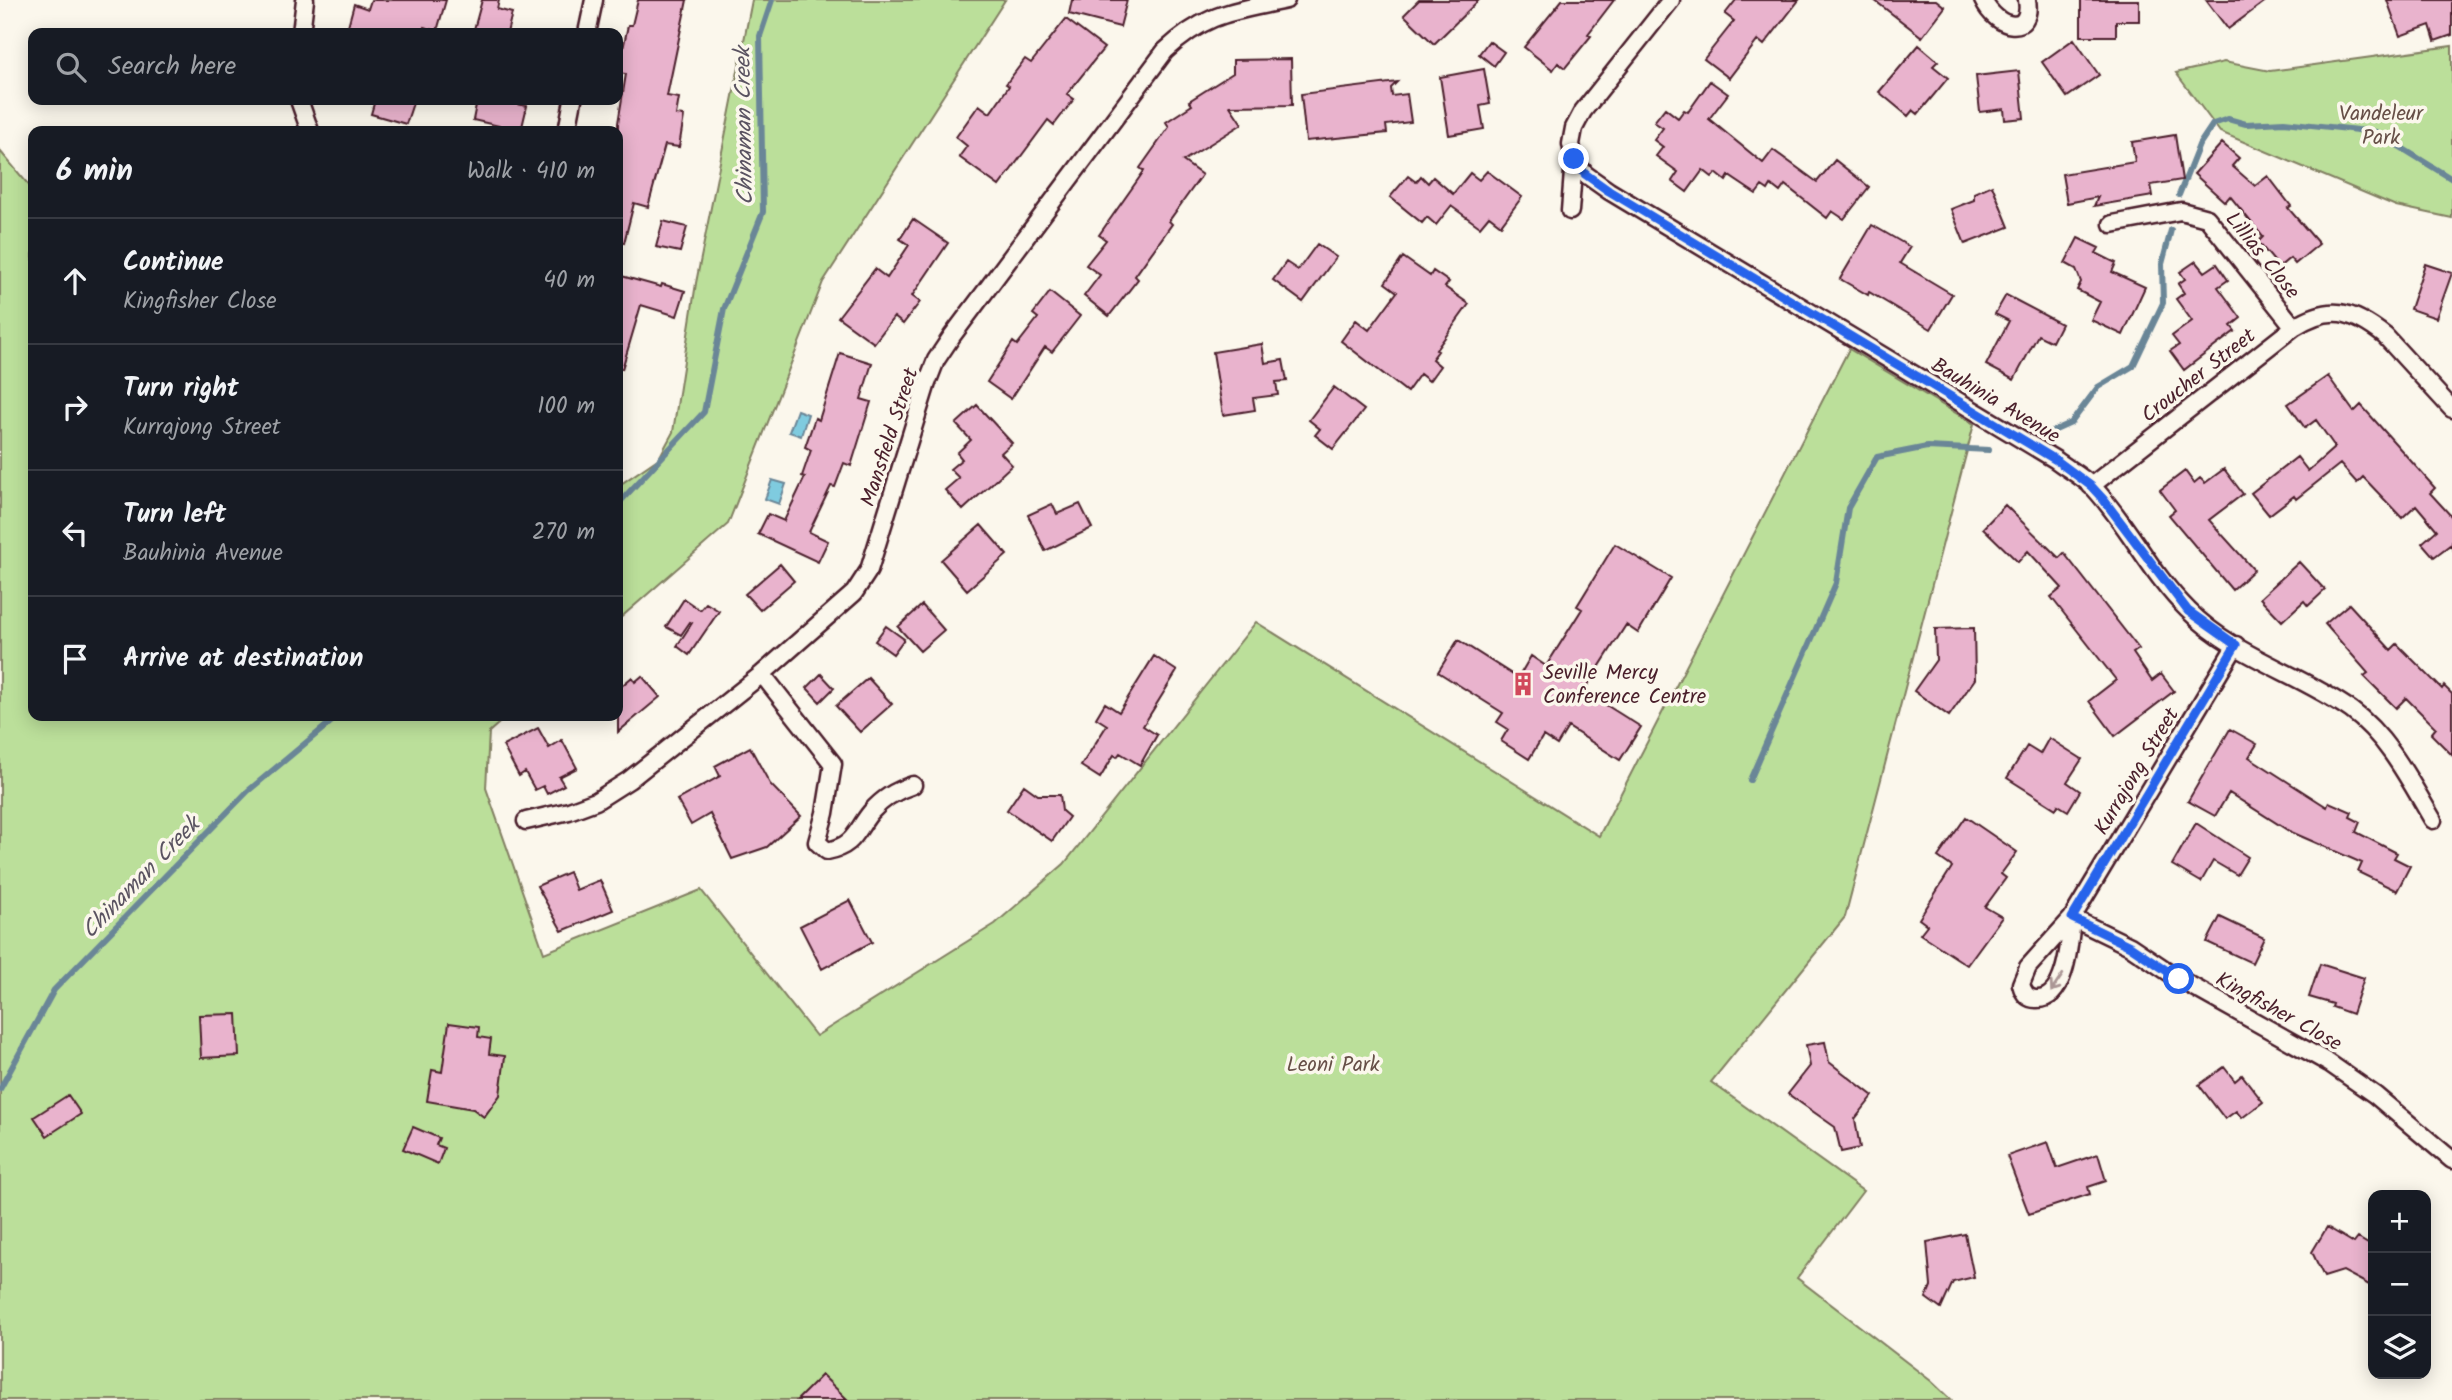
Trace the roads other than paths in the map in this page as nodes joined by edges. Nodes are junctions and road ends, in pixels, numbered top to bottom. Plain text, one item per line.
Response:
1 (305, 0) edge
2 (594, 0) edge
3 (1286, 0) edge
4 (1671, 0) edge
5 (1983, 0) edge
6 (2026, 0) edge
7 (1218, 7) edge
8 (302, 28) edge
9 (588, 28) edge
10 (301, 105) edge
11 (572, 105) edge
12 (308, 126) edge
13 (568, 126) edge
14 (1574, 159) junction
15 (1570, 211) dead end
16 (2112, 223) dead end
17 (2294, 327) junction
18 (2452, 409) edge
19 (2091, 486) junction
20 (2236, 645) junction
21 (762, 674) junction
22 (913, 785) dead end
23 (2433, 820) dead end
24 (526, 821) dead end
25 (2072, 918) junction
26 (2452, 1160) edge

1 - 8 street
2 - 9 street
3 - 7 street, Mansfield Street
4 - 14 street
5 - 6 street
7 - 21 street, Mansfield Street
10 - 12 street
11 - 13 street
14 - 15 street
14 - 19 street, Bauhinia Avenue
16 - 17 street, Lillias Close
17 - 18 street, Croucher Street
17 - 19 street, Croucher Street
19 - 20 street, Bauhinia Avenue
20 - 23 street, Bauhinia Avenue
20 - 25 street, Kurrajong Street
21 - 22 street
21 - 24 street, Mansfield Street
25 -> 25 street, Kurrajong Street
25 - 26 street, Kingfisher Close

